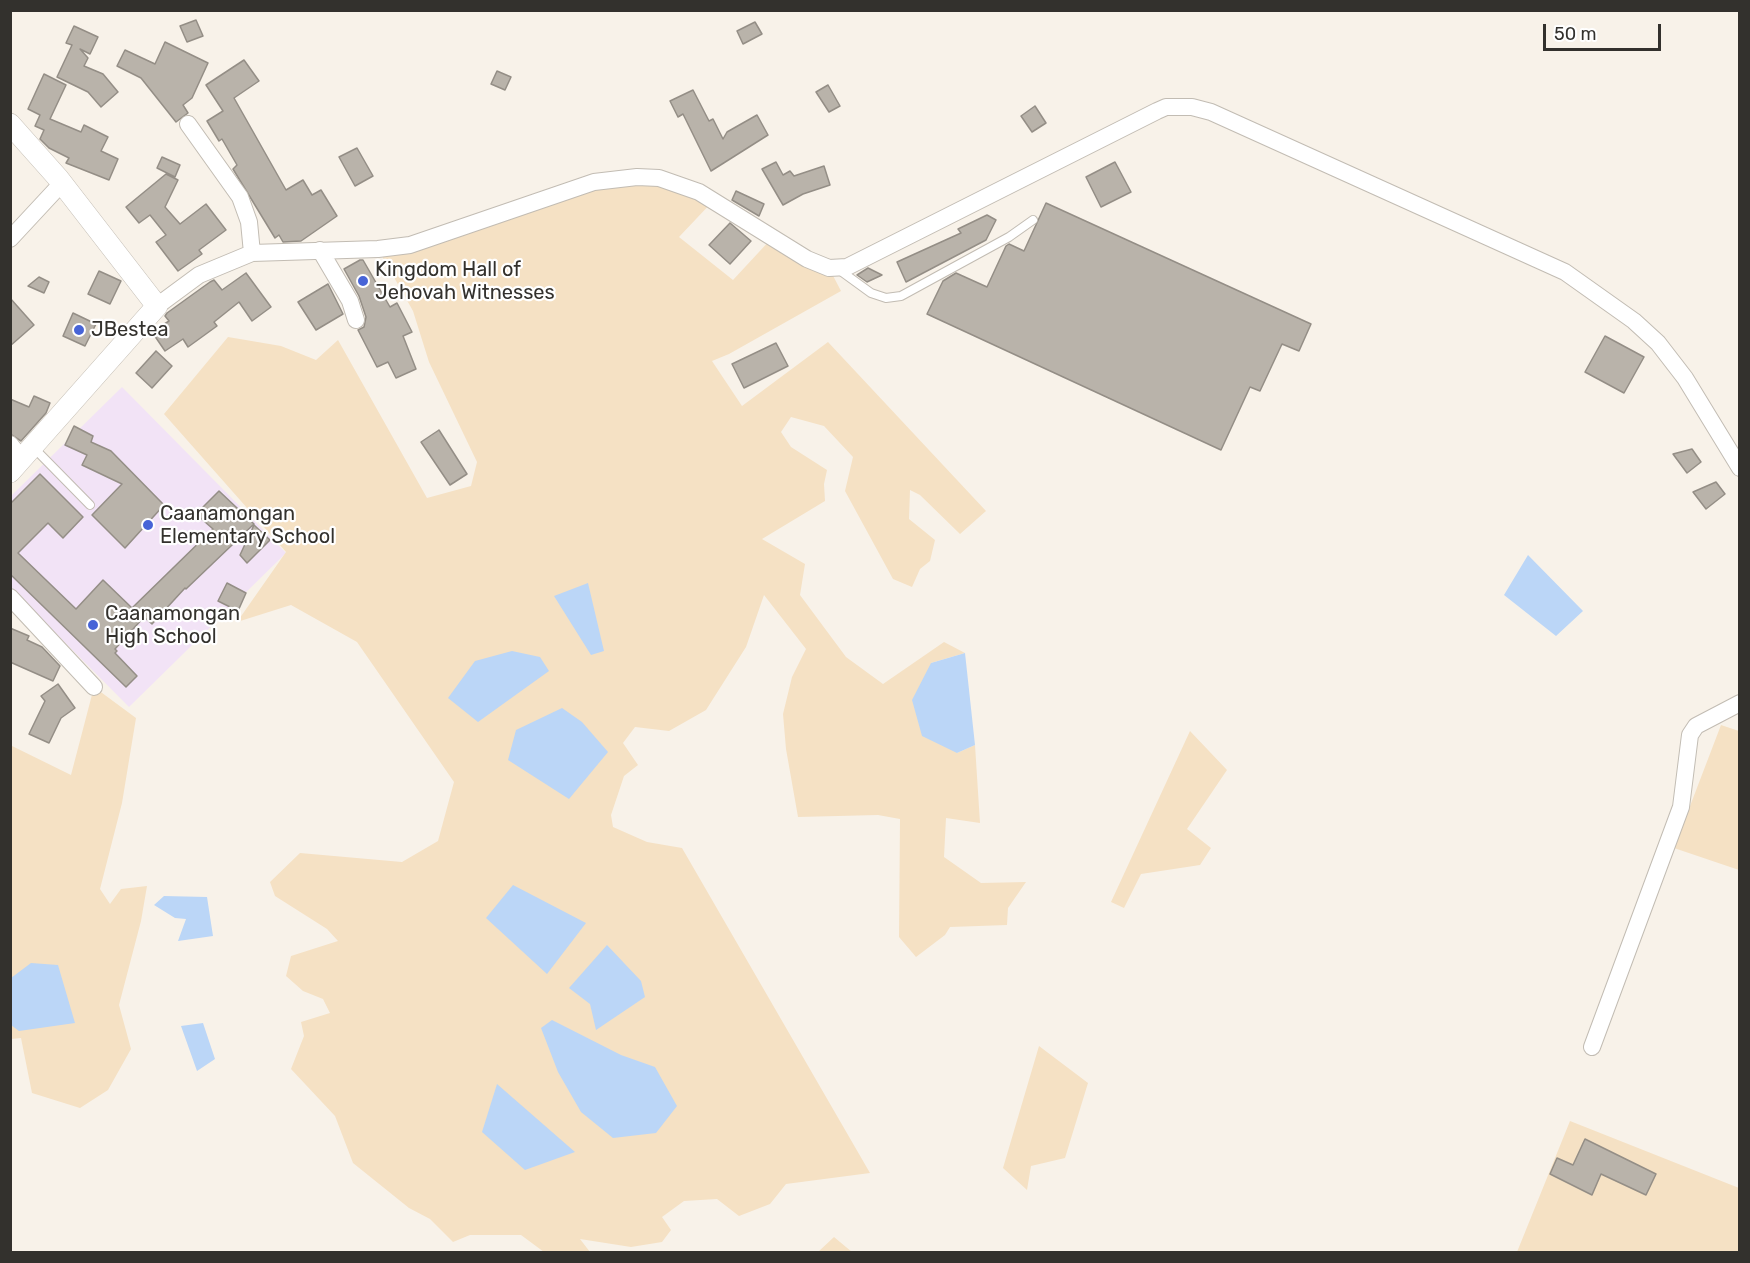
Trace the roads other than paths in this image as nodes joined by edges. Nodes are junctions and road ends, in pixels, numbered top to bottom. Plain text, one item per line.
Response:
1 (10, 124) edge
2 (188, 124) dead end
3 (62, 183) junction
4 (1033, 220) dead end
5 (10, 239) edge
6 (320, 250) junction
7 (252, 253) junction
8 (838, 268) junction
9 (157, 306) junction
10 (356, 320) dead end
11 (19, 455) edge
12 (1740, 468) edge
13 (90, 505) dead end
14 (10, 597) edge
15 (94, 687) dead end
16 (1740, 704) edge
17 (1592, 1047) dead end

1 - 3 street
2 - 7 street
3 - 5 street
3 - 9 street
4 - 8 lane
6 - 7 street
6 - 8 street
6 - 10 street
7 - 9 street
8 - 12 street
9 - 11 street
11 - 13 lane
14 - 15 street
16 - 17 street

